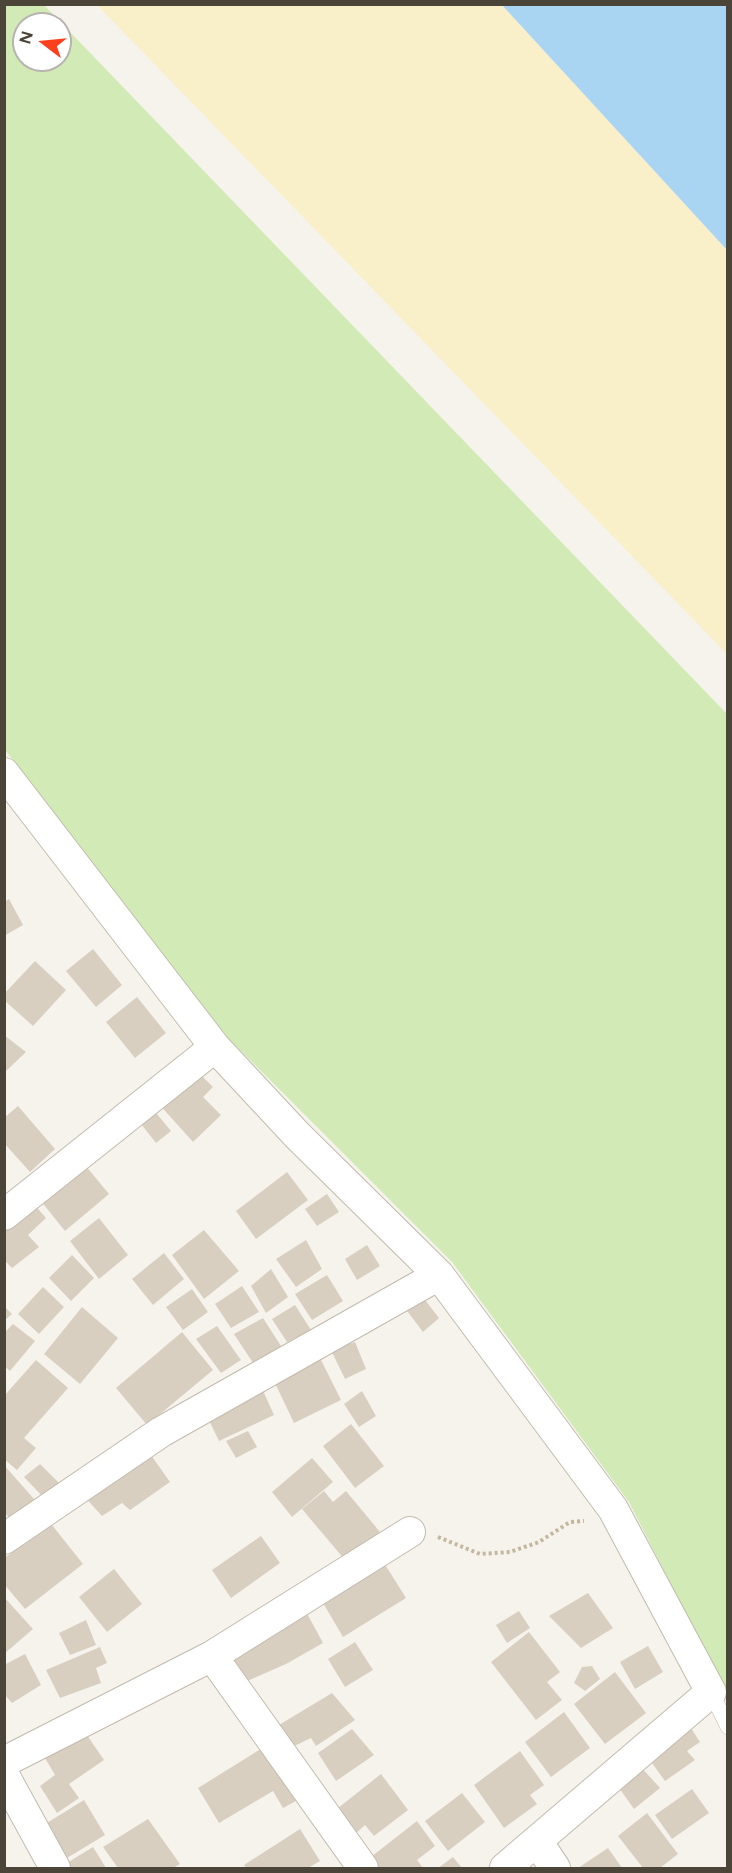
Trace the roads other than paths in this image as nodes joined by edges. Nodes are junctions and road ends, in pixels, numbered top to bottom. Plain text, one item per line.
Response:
1 (4, 773) edge
2 (215, 1047) junction
3 (4, 1215) edge
4 (439, 1275) junction
5 (410, 1532) road end
6 (4, 1539) edge
7 (212, 1656) junction
8 (711, 1692) junction
9 (728, 1726) edge
10 (4, 1762) edge
11 (4, 1775) edge
12 (537, 1841) junction
13 (55, 1869) edge
14 (363, 1869) edge
15 (505, 1869) edge
16 (555, 1869) edge

1 - 2 street
2 - 3 street
2 - 4 street
4 - 6 street
4 - 8 street
5 - 7 street
7 - 10 street
7 - 14 street
8 - 9 lane
8 - 12 street
11 - 13 street
12 - 15 street
12 - 16 street

